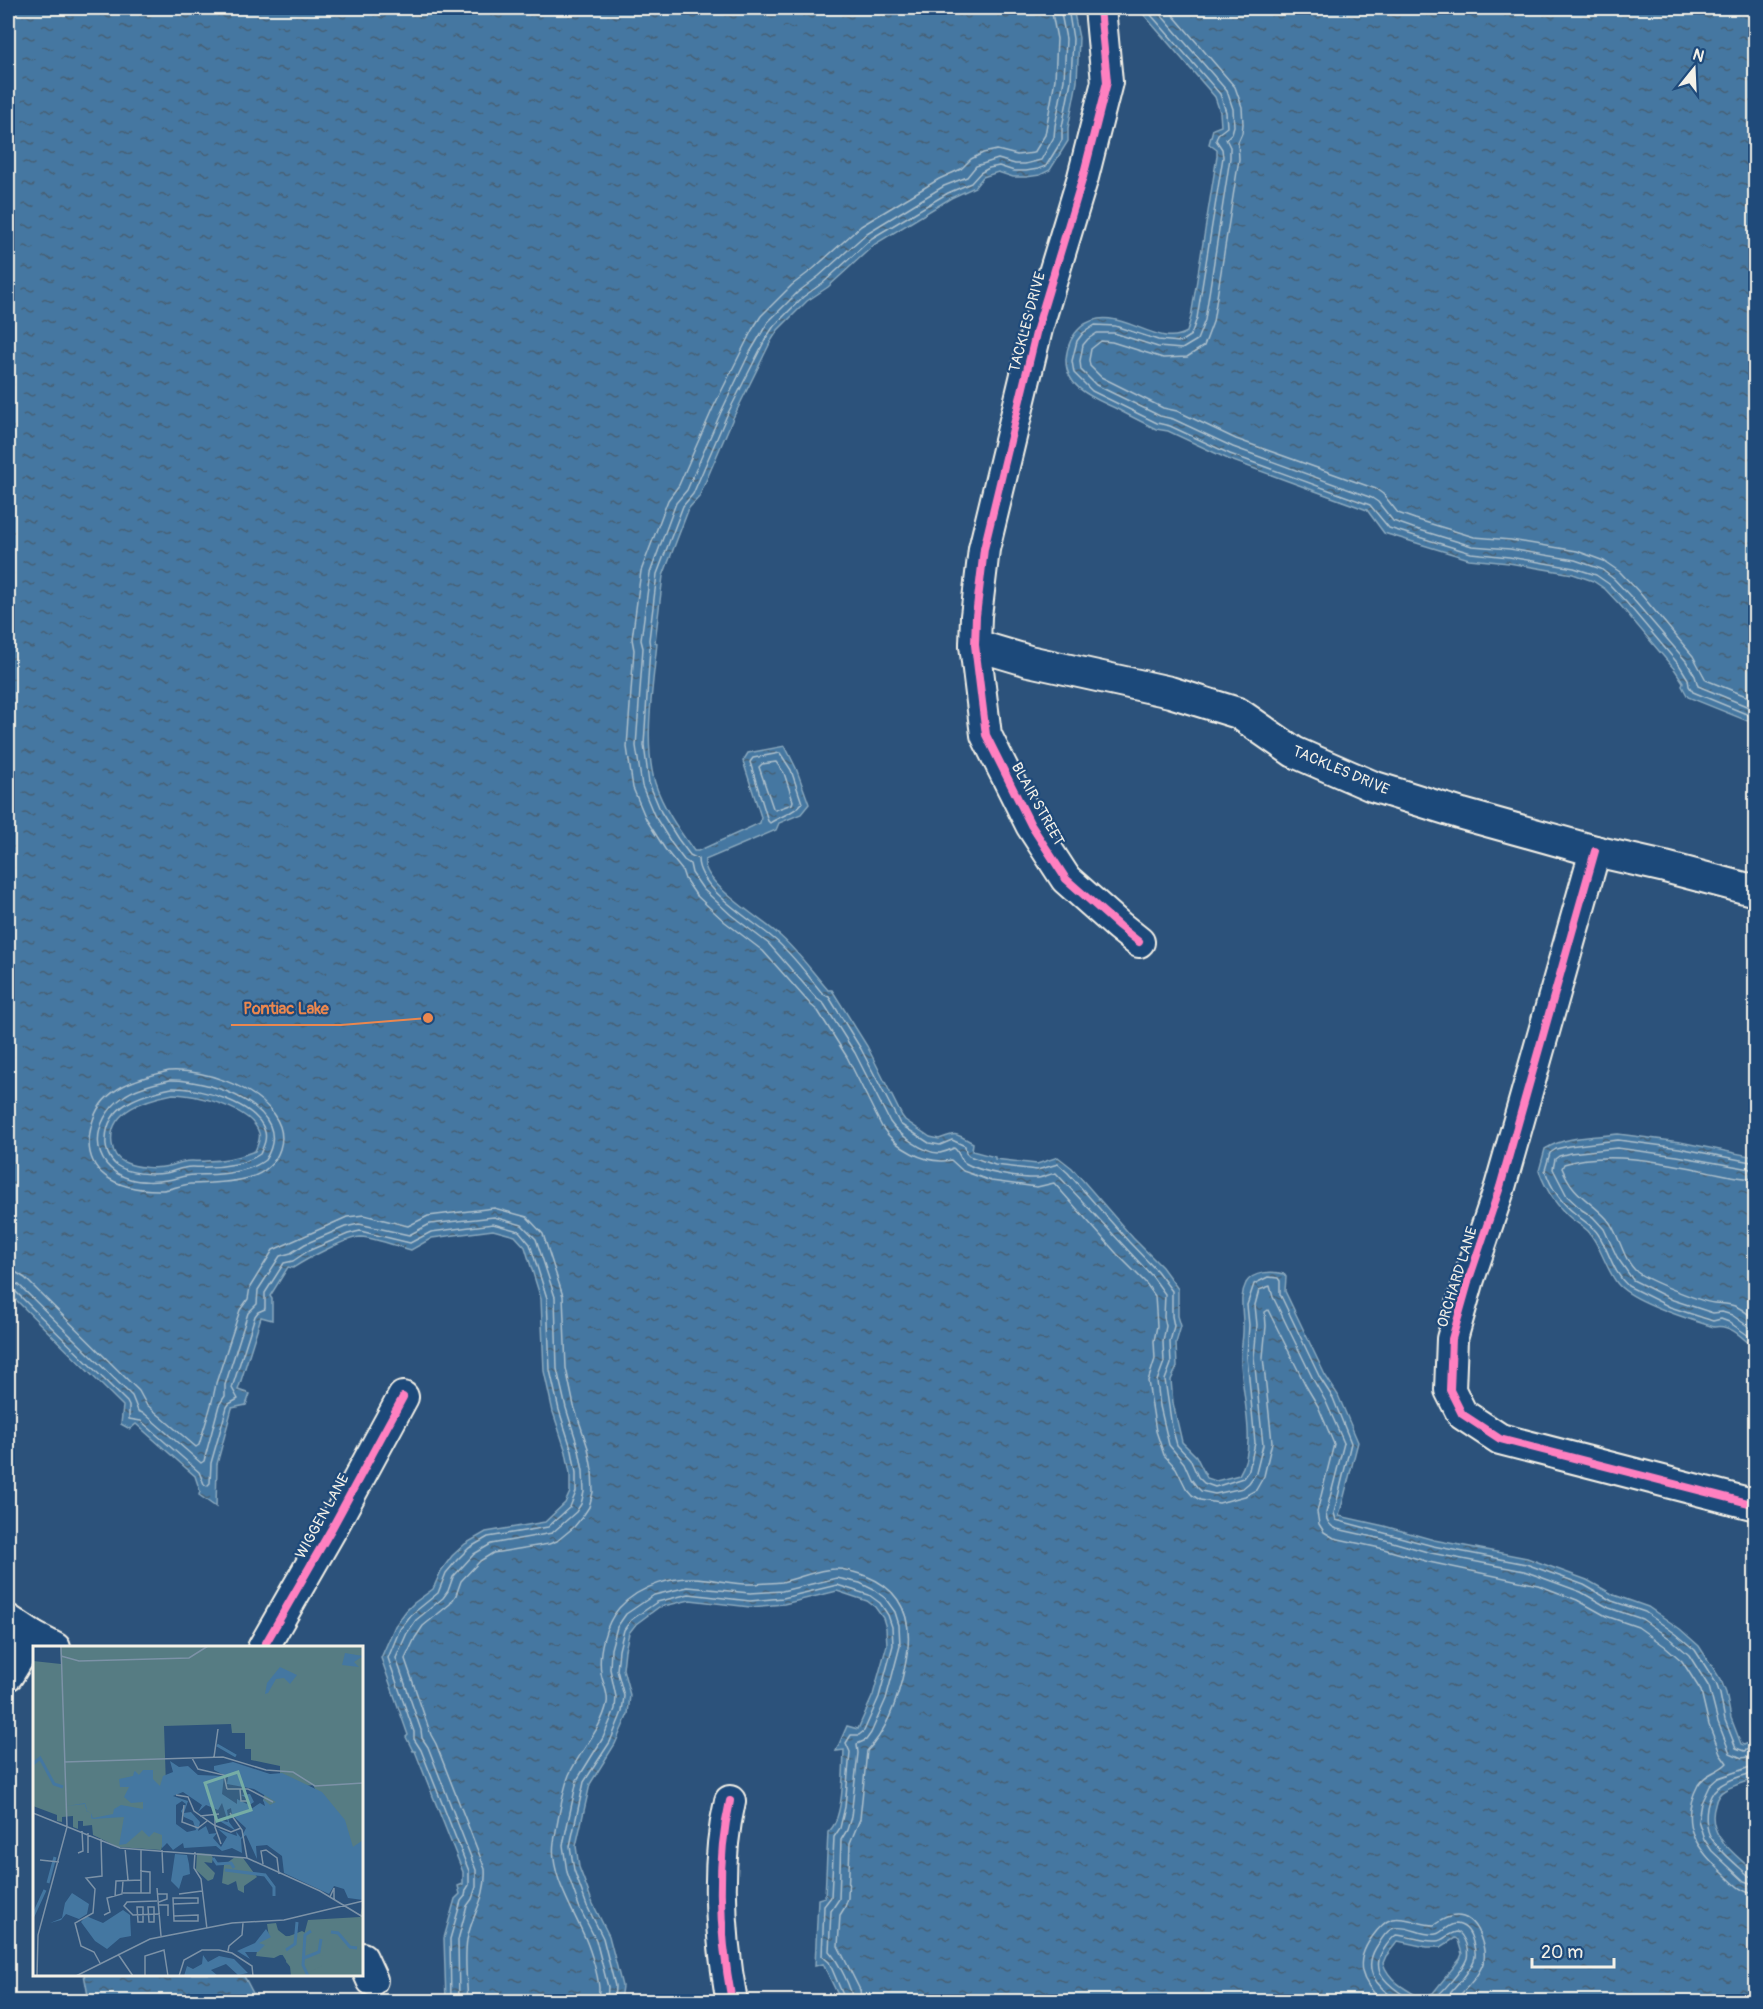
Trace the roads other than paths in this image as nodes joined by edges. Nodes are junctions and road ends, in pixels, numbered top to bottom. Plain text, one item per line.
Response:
1 (1100, 8) edge
2 (975, 645) junction
3 (1595, 851) junction
4 (1755, 891) edge
5 (1139, 942) dead end
6 (403, 1397) dead end
7 (1755, 1505) edge
8 (8, 1620) edge
9 (44, 1642) edge
10 (264, 1646) edge
11 (33, 1652) edge
12 (8, 1675) edge
13 (730, 1801) dead end
14 (732, 2001) edge

1 - 2 street, TACKLES DRIVE
2 - 3 street, TACKLES DRIVE
2 - 5 street, BLAIR STREET
3 - 4 street, TACKLES DRIVE
3 - 7 street, ORCHARD LANE
6 - 10 street, WIGGEN LANE
8 - 9 street
11 - 12 street
13 - 14 street

